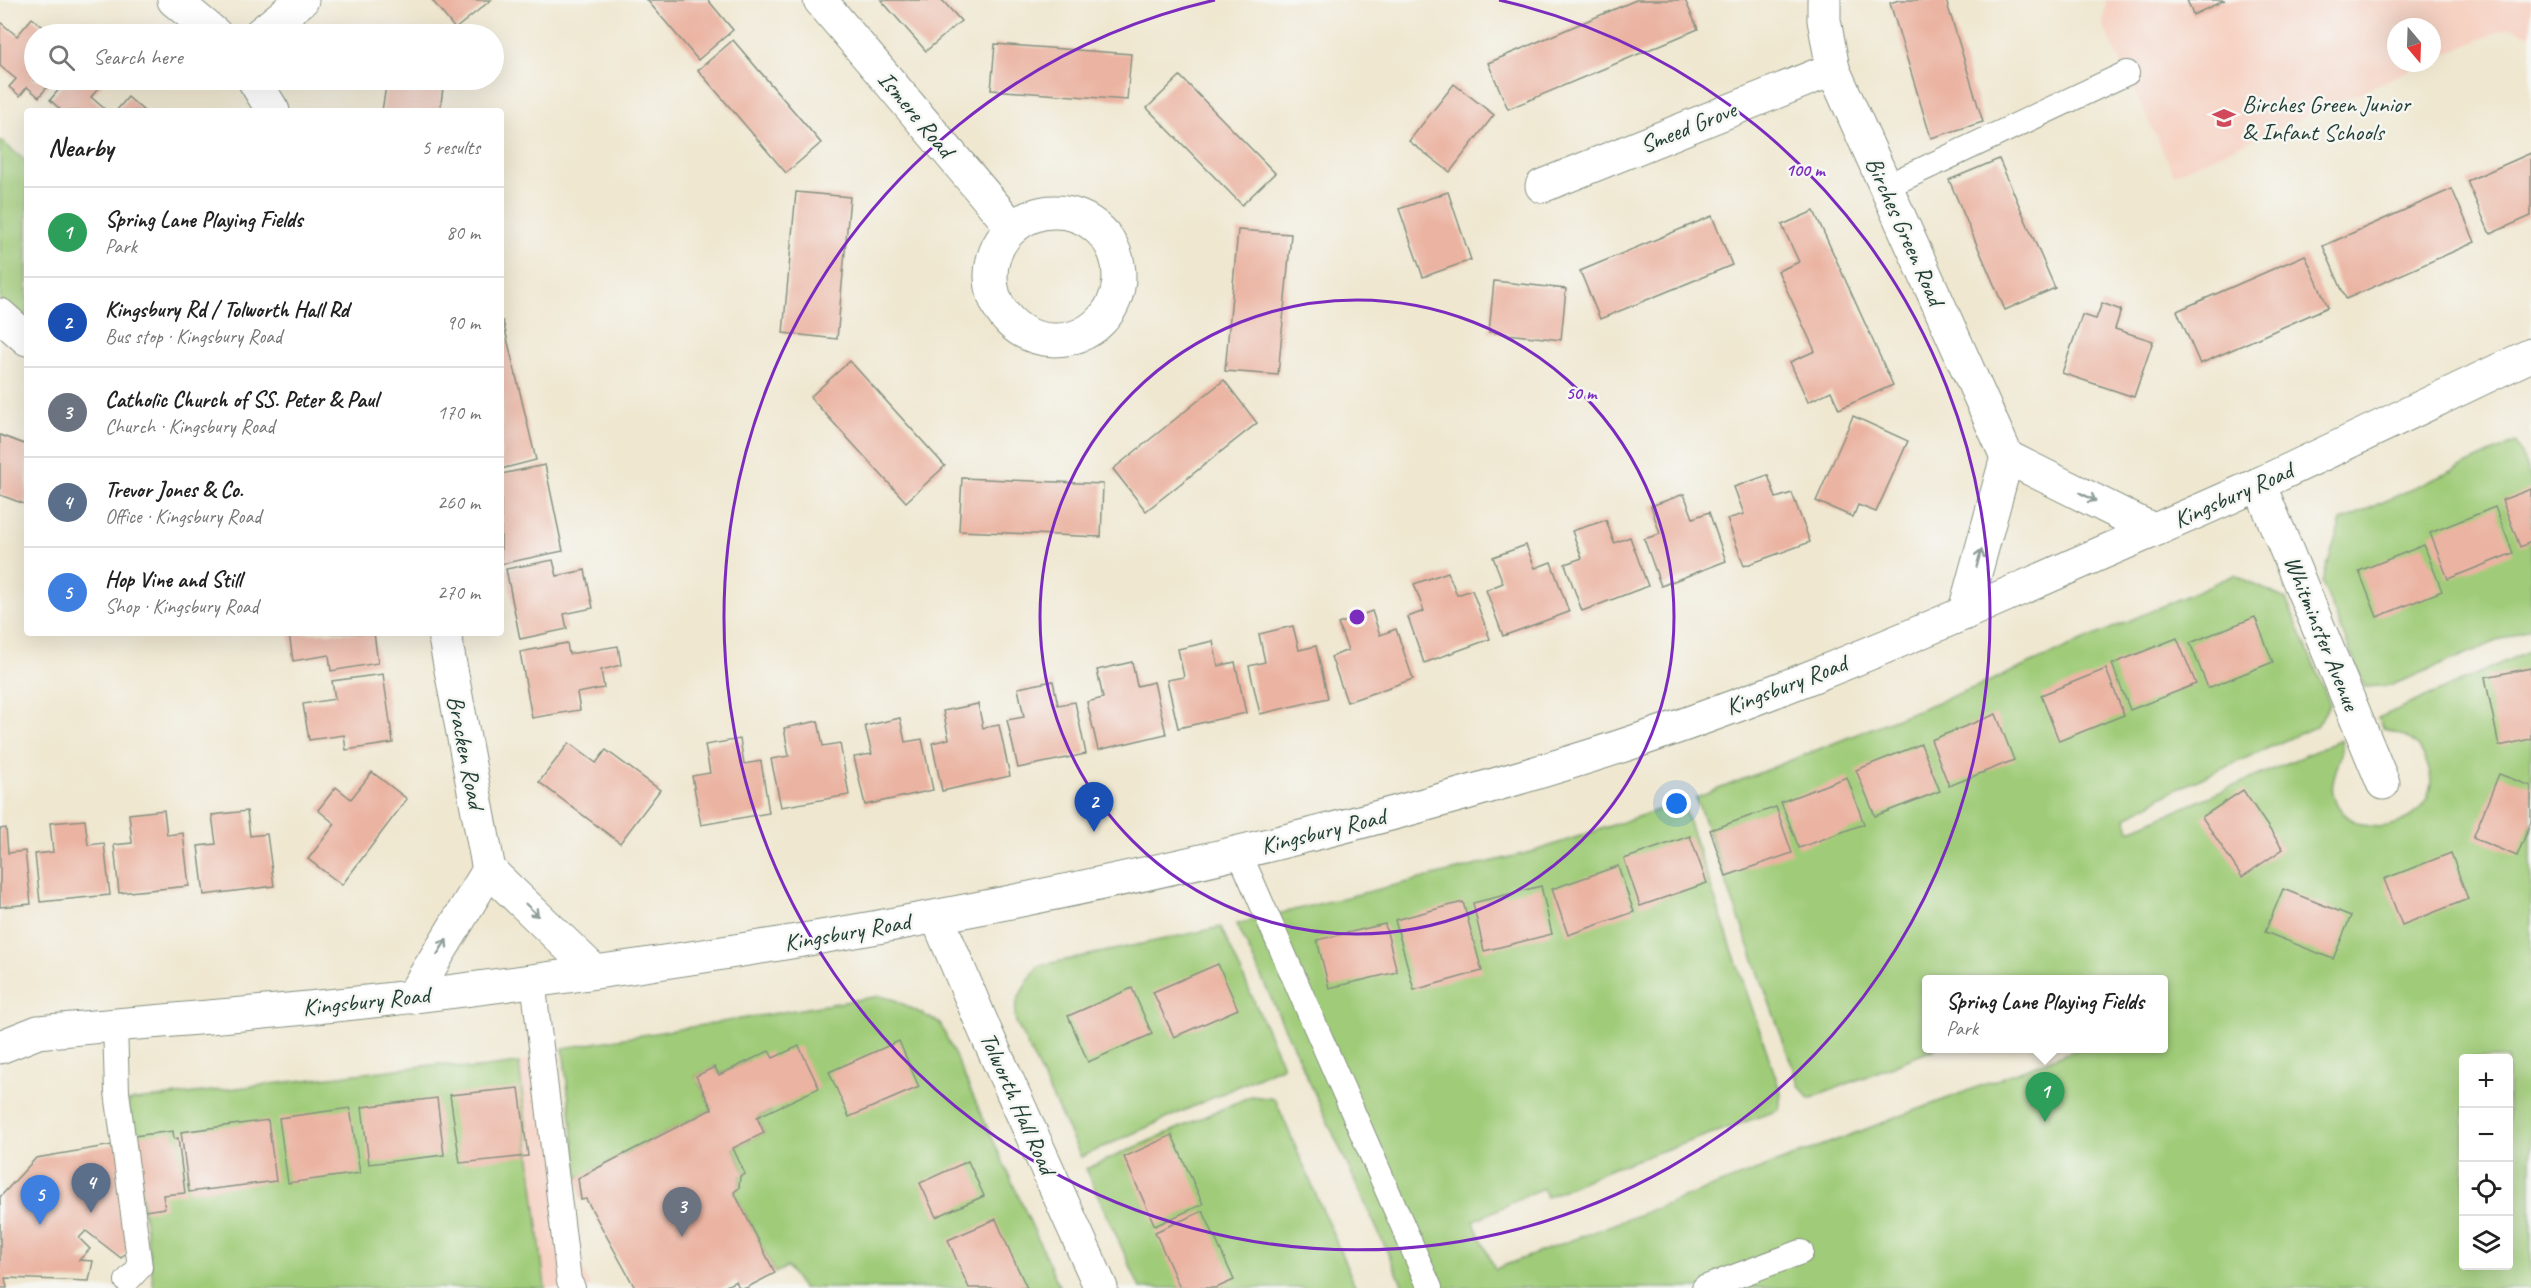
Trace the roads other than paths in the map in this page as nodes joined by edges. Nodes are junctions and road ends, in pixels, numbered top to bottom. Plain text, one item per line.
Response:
1 (174, 0) edge
2 (302, 0) edge
3 (820, 0) edge
4 (1824, 0) edge
5 (203, 24) edge
6 (272, 24) edge
7 (1833, 69) junction
8 (2127, 73) dead end
9 (260, 90) edge
10 (271, 108) edge
11 (1542, 186) dead end
12 (1885, 187) junction
13 (1013, 228) dead end
14 (0, 315) edge
15 (24, 336) edge
16 (2531, 355) edge
17 (2007, 457) junction
18 (2259, 484) junction
19 (2153, 530) junction
20 (1964, 614) junction
21 (445, 636) edge
22 (2383, 783) dead end
23 (1239, 852) junction
24 (489, 870) junction
25 (937, 917) junction
26 (594, 971) junction
27 (533, 980) junction
28 (412, 997) junction
29 (0, 1018) edge
30 (116, 1024) junction
31 (38, 1032) junction
32 (0, 1047) edge
33 (1801, 1251) dead end
34 (127, 1281) dead end
35 (573, 1288) edge
36 (1101, 1288) edge
37 (1430, 1288) edge
38 (1704, 1288) edge

1 - 5 street
2 - 6 street
3 - 13 street, Ismere Road
4 - 7 street, Birches Green Road
7 - 11 street, Smeed Grove
7 - 12 street, Birches Green Road
8 - 12 lane
9 - 10 street
12 - 17 street, Birches Green Road
14 - 15 street
16 - 18 street, Kingsbury Road
17 -> 19 street
20 -> 17 street
18 - 19 street, Kingsbury Road
18 - 22 street, Whitminster Avenue
19 - 20 street, Kingsbury Road
20 - 23 street, Kingsbury Road
21 - 24 street, Bracken Road
23 - 25 street, Kingsbury Road
23 - 37 lane
24 -> 26 street
28 -> 24 street
25 - 26 street, Kingsbury Road
25 - 36 street, Tolworth Hall Road
26 - 27 street, Kingsbury Road
27 - 28 street, Kingsbury Road
27 - 35 lane
28 - 30 street, Kingsbury Road
29 - 31 street, Kingsbury Road
30 - 31 street, Kingsbury Road
30 - 34 lane
31 - 32 street, Kingsbury Road
33 - 38 lane

